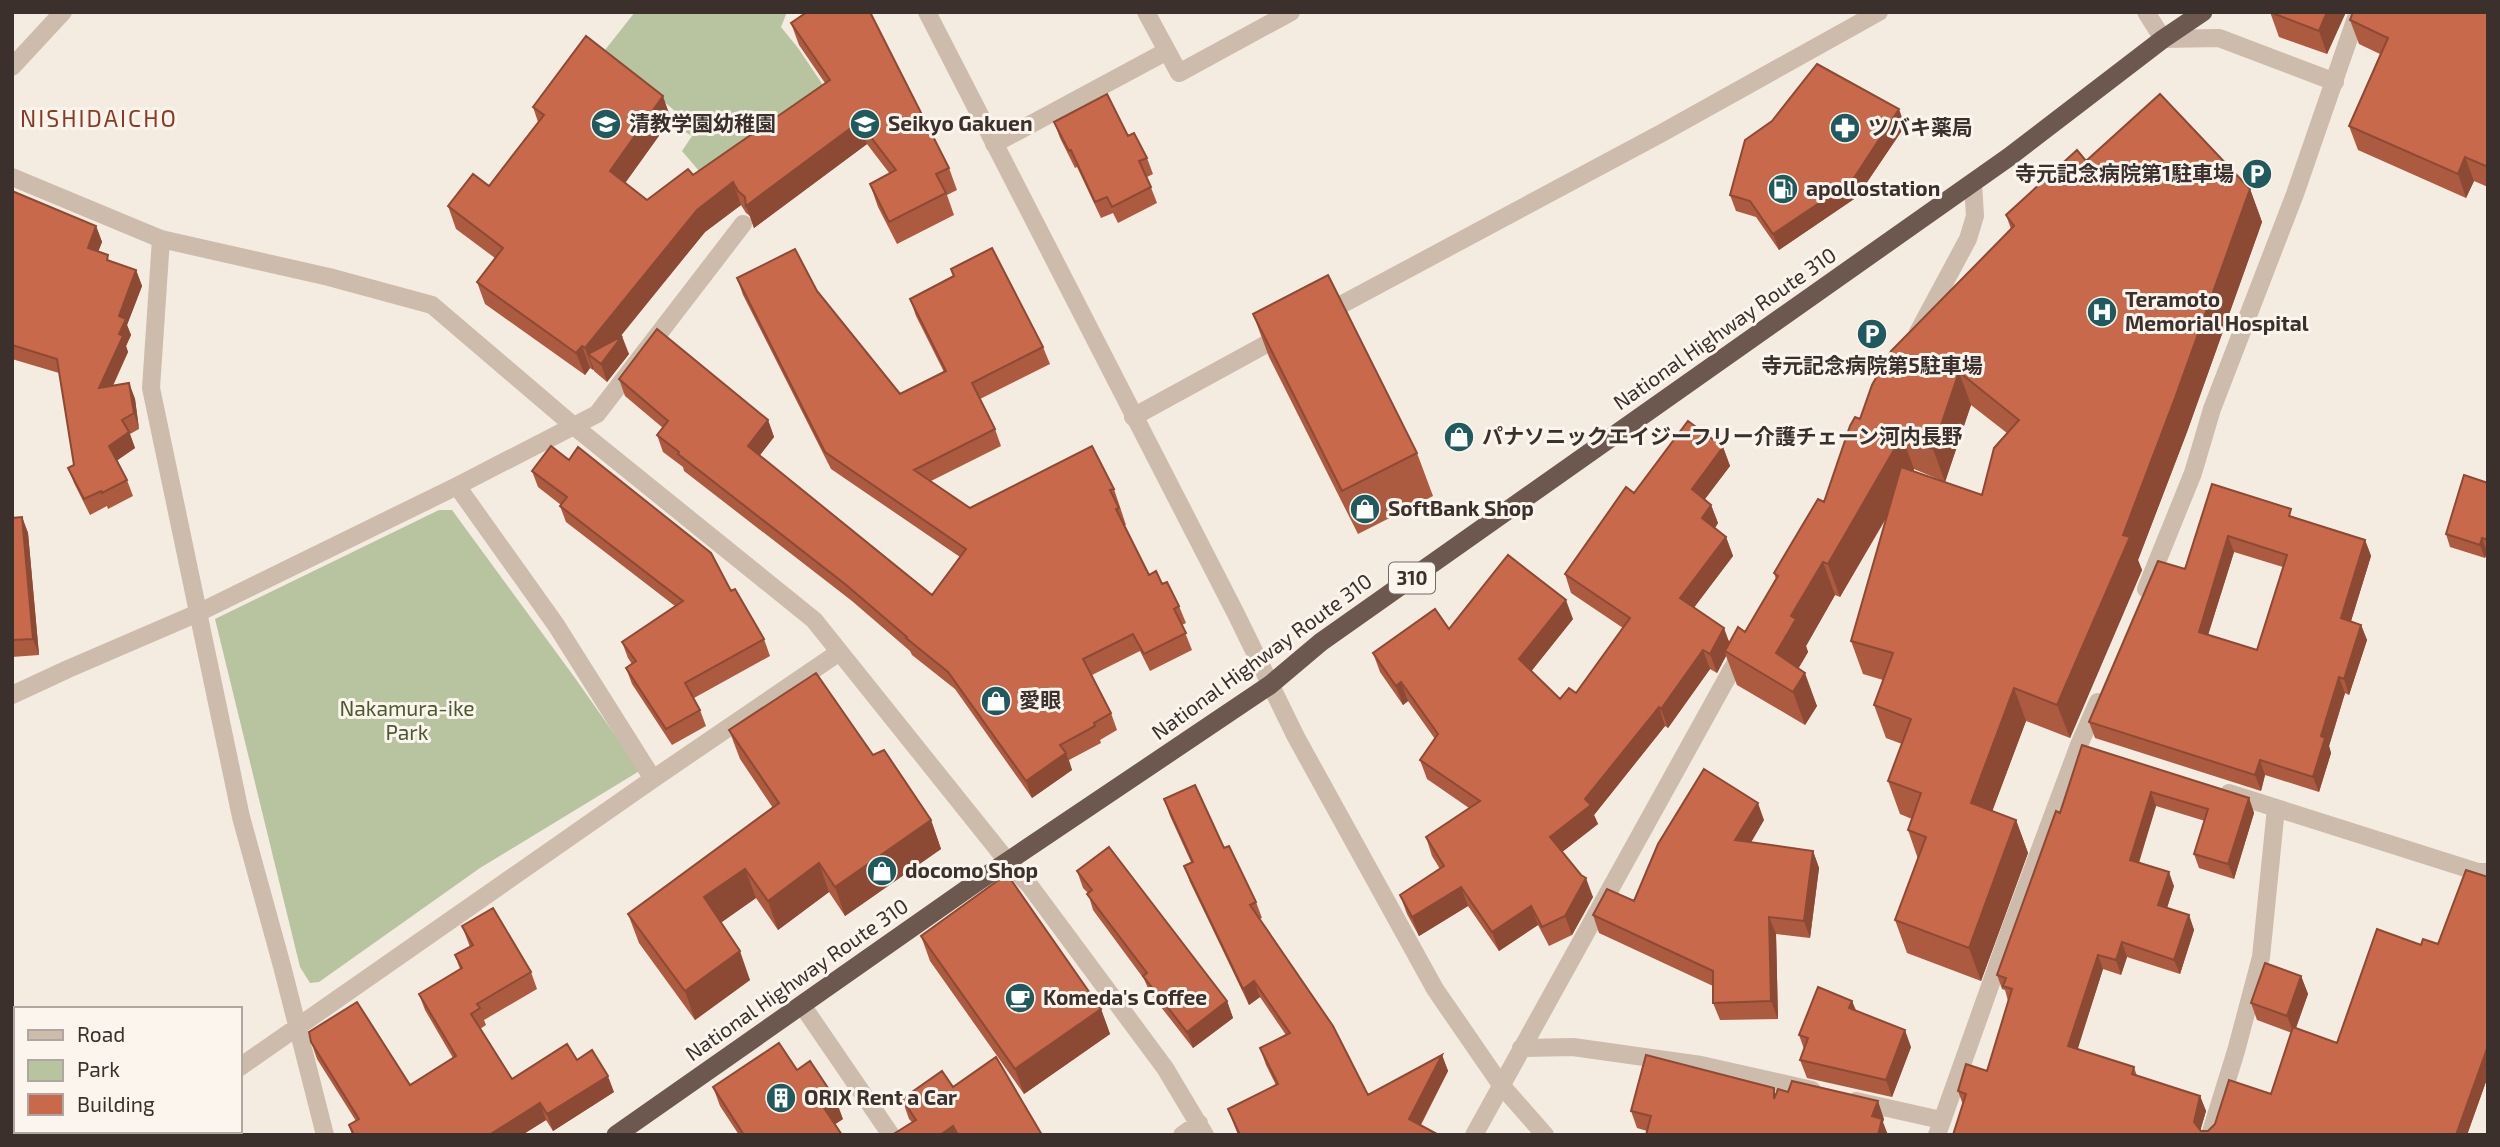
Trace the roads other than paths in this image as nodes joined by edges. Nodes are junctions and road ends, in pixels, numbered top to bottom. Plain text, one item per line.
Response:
1 (63, 12) edge
2 (926, 12) edge
3 (1146, 12) edge
4 (1291, 12) edge
5 (1879, 12) edge
6 (2146, 12) edge
7 (2203, 12) edge
8 (2358, 12) edge
9 (2163, 39) junction
10 (1167, 51) junction
11 (12, 67) edge
12 (2335, 82) junction
13 (994, 144) junction
14 (12, 177) edge
15 (1973, 183) junction
16 (743, 224) edge
17 (161, 239) junction
18 (1911, 344) edge
19 (1133, 417) junction
20 (575, 427) junction
21 (457, 486) junction
22 (2140, 606) edge
23 (198, 613) junction
24 (1751, 634) edge
25 (838, 653) junction
26 (2108, 681) edge
27 (1270, 685) junction
28 (12, 695) edge
29 (653, 779) junction
30 (2210, 787) edge
31 (2276, 808) junction
32 (1008, 862) junction
33 (2488, 872) edge
34 (802, 1005) junction
35 (298, 1025) junction
36 (1521, 1048) junction
37 (242, 1066) edge
38 (1501, 1085) junction
39 (1939, 1127) edge
40 (1202, 1129) edge
41 (325, 1135) edge
42 (615, 1135) edge
43 (891, 1135) edge
44 (1182, 1135) edge
45 (1474, 1135) edge
46 (1545, 1135) edge
47 (2210, 1135) edge

1 - 11 street
2 - 13 street
3 - 10 street
4 - 10 street
5 - 19 street
6 - 9 street
7 - 9 highway, National Highway Route 310 / 310
8 - 12 street
9 - 12 street
9 - 15 highway, National Highway Route 310 / 310
10 - 13 street
12 - 22 street
13 - 19 street
14 - 17 street
15 - 18 street
15 - 27 highway, National Highway Route 310 / 310
16 - 20 street
17 - 20 street
17 - 23 street
19 - 27 street
20 - 21 street
20 - 25 street
21 - 23 street
21 - 29 street
23 - 28 street
23 - 35 street
24 - 36 street
25 - 29 street
25 - 32 street
26 - 39 street
27 - 32 highway, National Highway Route 310 / 310
27 - 38 street
29 - 35 street
30 - 31 street
31 - 33 street
31 - 47 street
32 - 34 highway, National Highway Route 310 / 310
32 - 40 street
34 - 42 highway, National Highway Route 310 / 310
34 - 43 street
35 - 37 street
35 - 41 street
36 - 38 street
36 - 39 street
38 - 45 street
38 - 46 street
40 - 44 street

